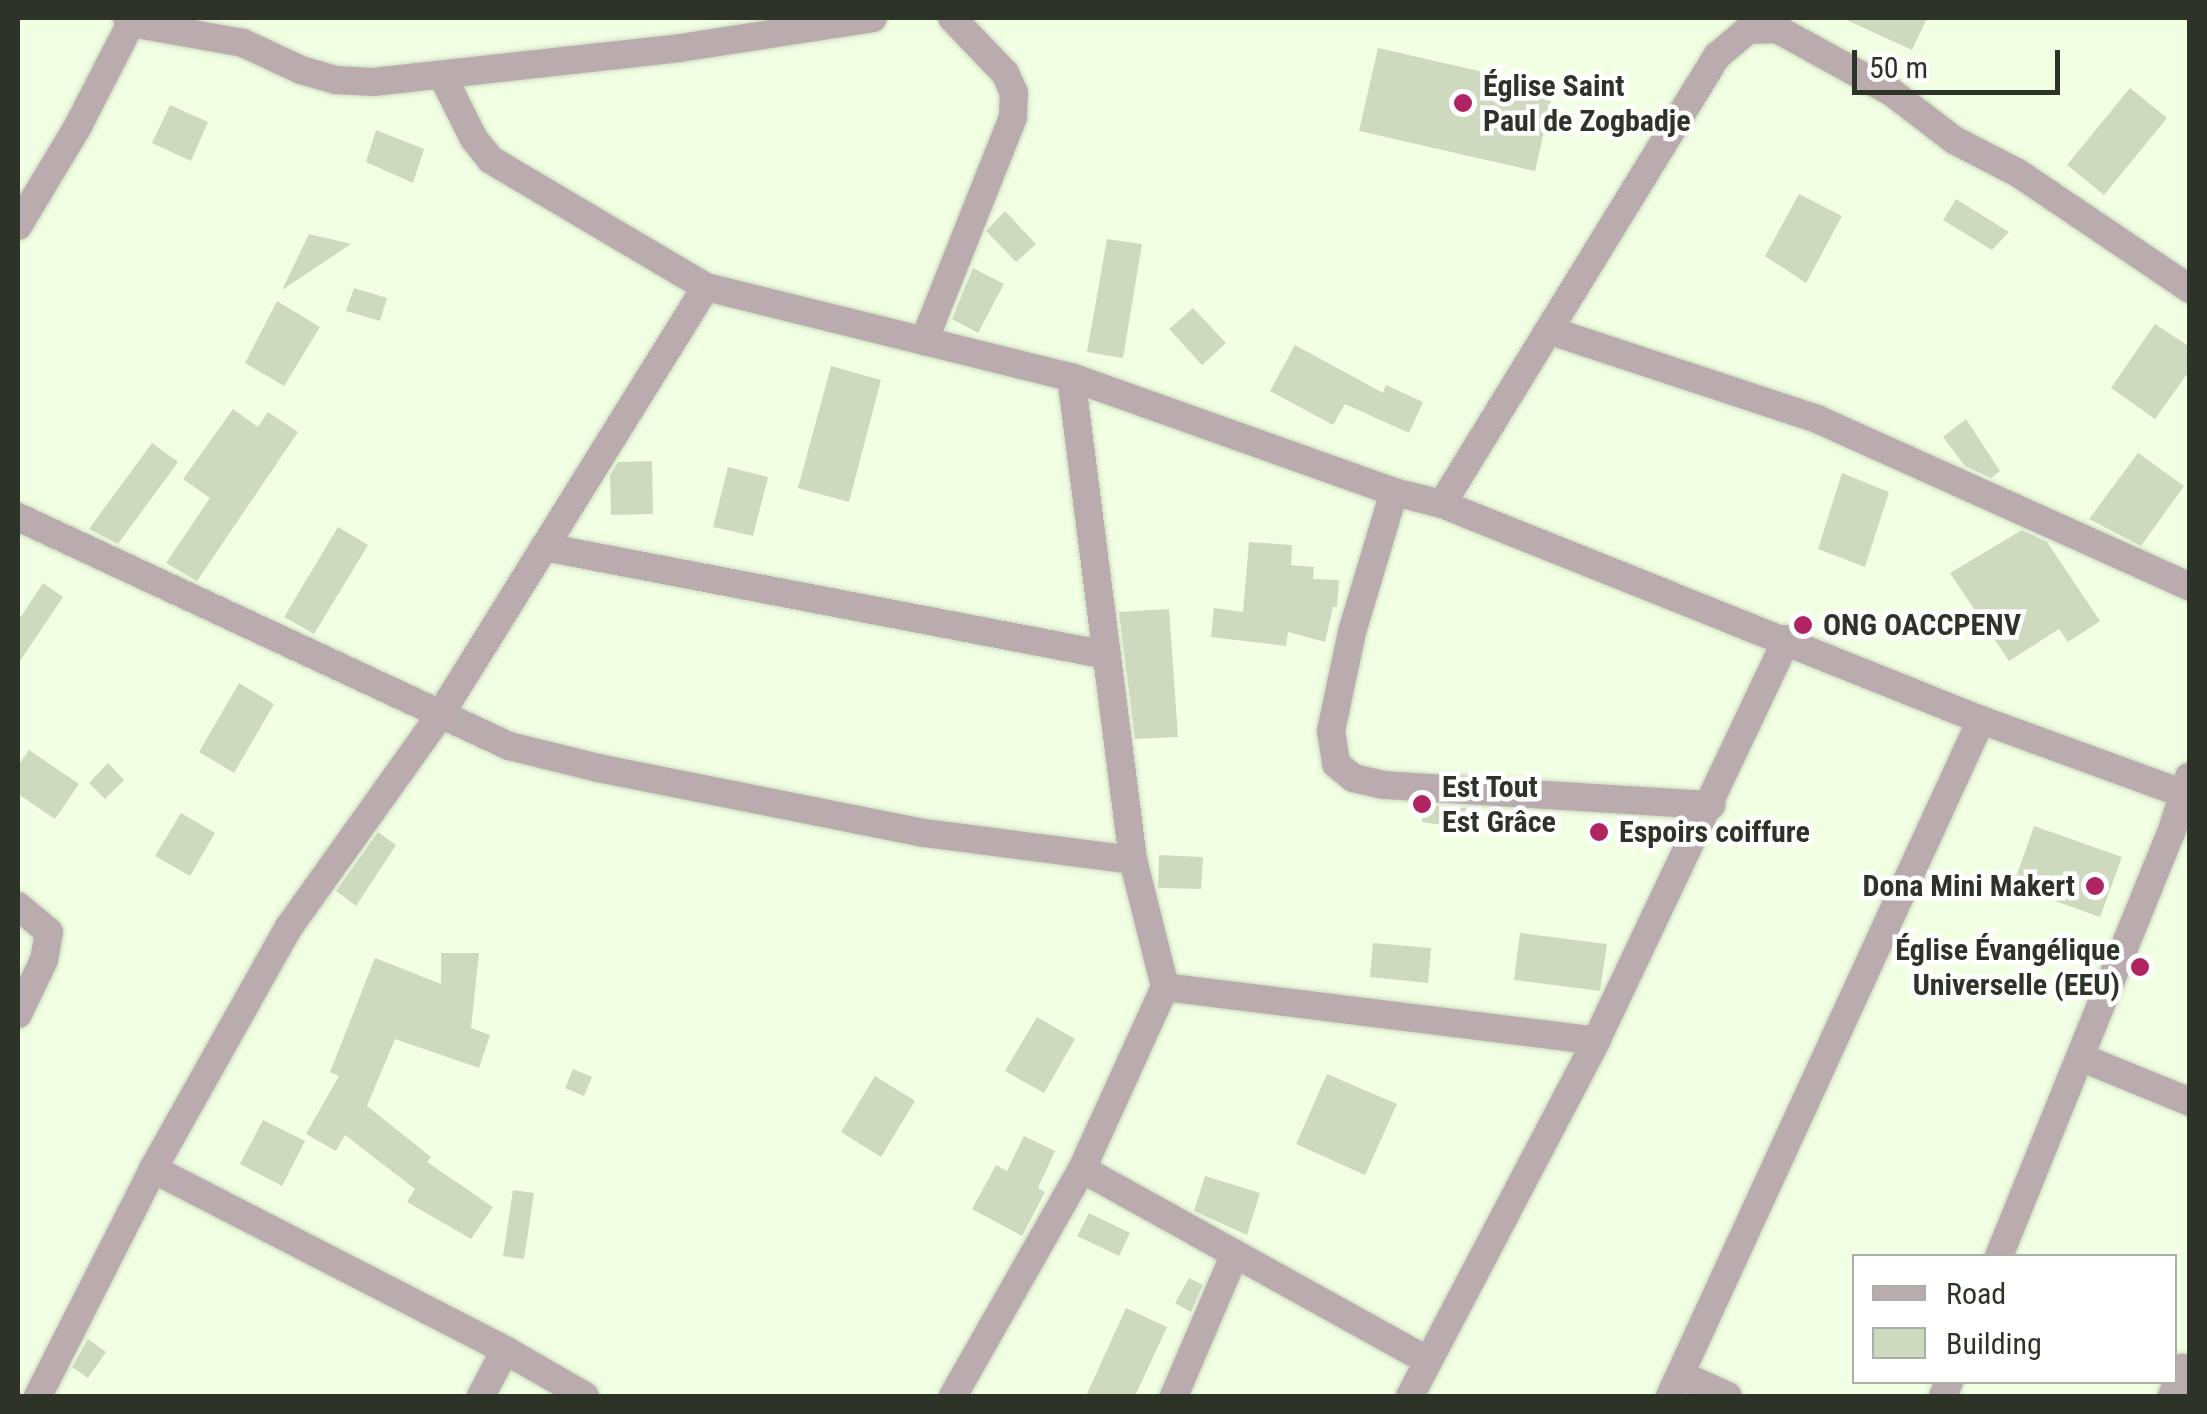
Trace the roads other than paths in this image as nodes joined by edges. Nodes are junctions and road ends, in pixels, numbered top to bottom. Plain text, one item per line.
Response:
1 (873, 18) edge
2 (952, 18) edge
3 (129, 20) edge
4 (443, 78) junction
5 (18, 226) edge
6 (706, 286) junction
7 (2190, 289) edge
8 (1551, 332) junction
9 (924, 340) junction
10 (1071, 377) junction
11 (1394, 492) junction
12 (1442, 504) junction
13 (18, 517) edge
14 (544, 546) junction
15 (2190, 587) edge
16 (1787, 640) junction
17 (1107, 656) junction
18 (440, 715) junction
19 (1981, 720) junction
20 (2186, 784) edge
21 (1711, 805) junction
22 (2180, 837) edge
23 (1133, 860) junction
24 (18, 906) edge
25 (1165, 987) junction
26 (18, 1014) edge
27 (1596, 1041) junction
28 (2080, 1057) junction
29 (2190, 1102) edge
30 (153, 1169) junction
31 (1082, 1170) junction
32 (1235, 1254) junction
33 (2000, 1254) edge
34 (505, 1350) junction
35 (1427, 1360) junction
36 (1675, 1386) edge
37 (38, 1396) edge
38 (481, 1396) edge
39 (585, 1396) edge
40 (953, 1396) edge
41 (1174, 1396) edge
42 (1410, 1396) edge
43 (1728, 1396) edge

1 - 4 street
2 - 9 street
3 - 4 street
3 - 5 street
4 - 6 street
6 - 9 street
6 - 14 street
7 - 8 street
8 - 12 street
8 - 15 street
9 - 10 street
10 - 11 street
10 - 17 street
11 - 12 street
11 - 21 street
12 - 16 street
13 - 18 street
14 - 17 street
14 - 18 street
16 - 19 street
16 - 21 street
17 - 23 street
18 - 23 street
18 - 30 street
19 - 20 street
19 - 36 street
20 - 22 street
21 - 27 street
22 - 28 street
23 - 25 street
24 - 26 street
25 - 27 street
25 - 31 street
27 - 35 street
28 - 29 street
28 - 33 street
30 - 34 street
30 - 37 street
31 - 32 street
31 - 40 street
32 - 35 street
32 - 41 street
34 - 38 street
34 - 39 street
35 - 42 street
36 - 43 street

